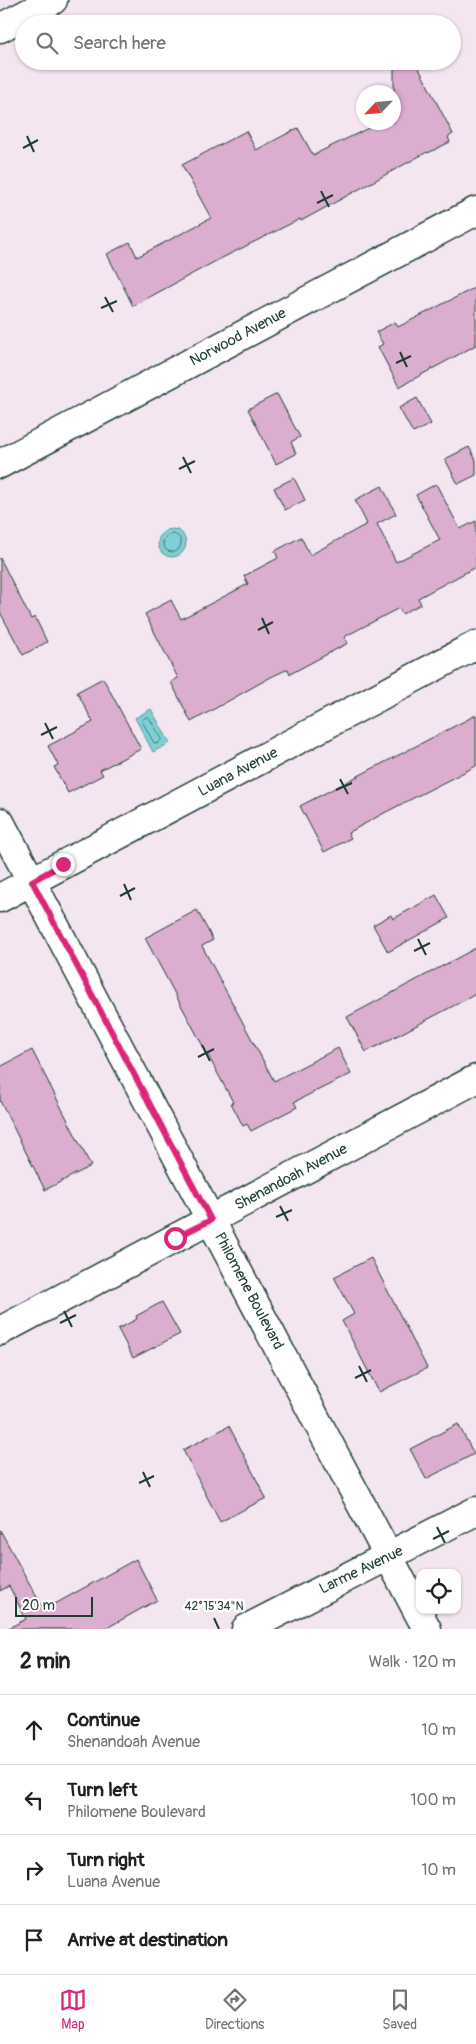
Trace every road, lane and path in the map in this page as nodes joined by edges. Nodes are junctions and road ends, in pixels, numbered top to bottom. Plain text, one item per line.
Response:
1 (53, 0) edge
2 (25, 15) edge
3 (15, 20) edge
4 (0, 28) edge
5 (476, 211) edge
6 (0, 464) edge
7 (476, 645) edge
8 (0, 822) edge
9 (32, 881) junction
10 (0, 898) edge
11 (476, 1078) edge
12 (211, 1220) junction
13 (0, 1331) edge
14 (476, 1511) edge
15 (389, 1557) junction
16 (246, 1629) edge
17 (427, 1629) edge

1 - 2 street
3 - 4 street
5 - 6 street, Norwood Avenue
7 - 9 street, Luana Avenue
8 - 9 street, Philomene Boulevard
9 - 10 street, Luana Avenue
9 - 12 street, Philomene Boulevard
11 - 12 street, Shenandoah Avenue
12 - 13 street, Shenandoah Avenue
12 - 15 street, Philomene Boulevard
14 - 15 street, Larme Avenue
15 - 16 street, Larme Avenue
15 - 17 street, Philomene Boulevard

